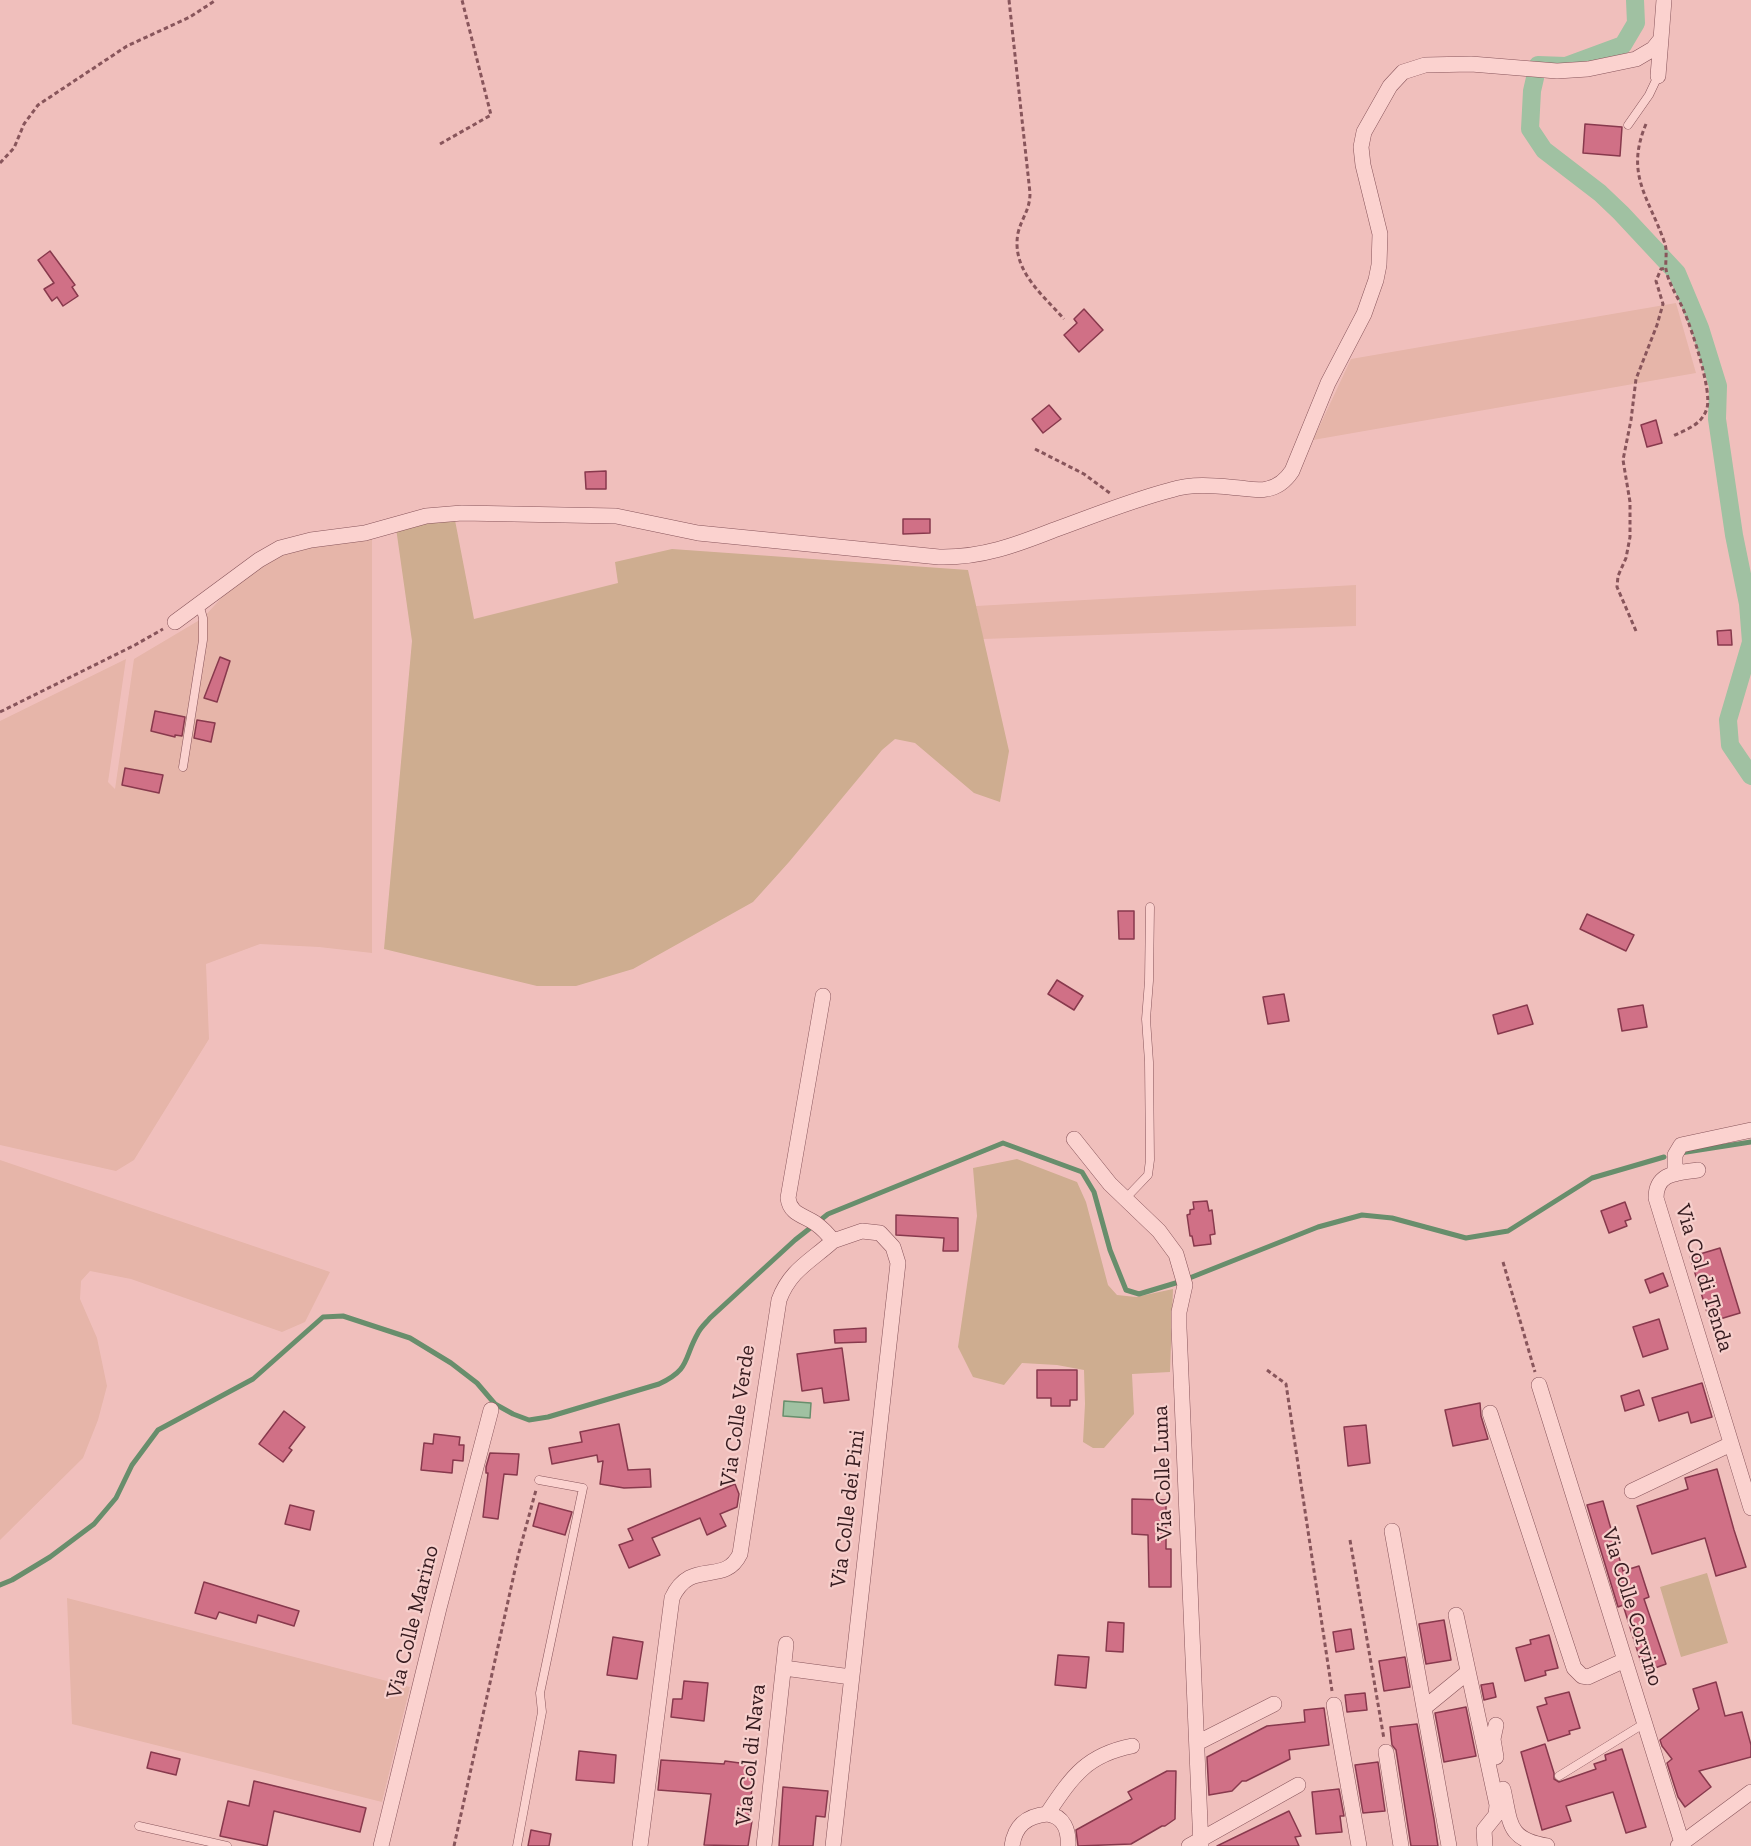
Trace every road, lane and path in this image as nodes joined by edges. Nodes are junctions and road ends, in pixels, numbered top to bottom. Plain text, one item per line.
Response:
1 (216, 0) edge
2 (462, 0) edge
3 (1009, 0) edge
4 (1664, 0) edge
5 (1661, 39) junction
6 (1658, 76) joint
7 (1648, 117) dead end
8 (1628, 125) dead end
9 (440, 144) dead end
10 (0, 163) edge
11 (1666, 268) junction
12 (1064, 319) dead end
13 (1673, 436) dead end
14 (1035, 449) dead end
15 (1127, 503) junction
16 (199, 604) junction
17 (175, 622) joint
18 (1636, 631) dead end
19 (0, 712) edge
20 (183, 767) dead end
21 (1150, 907) dead end
22 (823, 996) dead end
23 (1751, 1130) edge
24 (1074, 1139) dead end
25 (1698, 1170) dead end
26 (1675, 1174) junction
27 (1125, 1199) junction
28 (833, 1241) junction
29 (1503, 1262) dead end
30 (1267, 1370) dead end
31 (1539, 1385) joint
32 (491, 1410) dead end
33 (1490, 1413) dead end
34 (1731, 1444) junction
35 (539, 1480) joint
36 (1632, 1491) dead end
37 (1751, 1508) edge
38 (1392, 1531) dead end
39 (1350, 1540) dead end
40 (1456, 1615) dead end
41 (786, 1644) dead end
42 (1625, 1660) junction
43 (784, 1668) junction
44 (1468, 1672) junction
45 (851, 1677) junction
46 (1274, 1704) dead end
47 (1334, 1705) joint
48 (1424, 1708) junction
49 (1645, 1723) junction
50 (1496, 1725) dead end
51 (1197, 1743) junction
52 (1132, 1746) dead end
53 (1386, 1752) joint
54 (1559, 1776) dead end
55 (1298, 1785) dead end
56 (1751, 1792) edge
57 (1047, 1814) junction
58 (139, 1826) dead end
59 (1197, 1843) edge
60 (1680, 1844) edge
61 (227, 1846) edge
62 (381, 1846) edge
63 (454, 1846) edge
64 (517, 1846) edge
65 (640, 1846) edge
66 (764, 1846) edge
67 (833, 1846) edge
68 (1012, 1846) edge
69 (1068, 1846) edge
70 (1359, 1846) edge
71 (1401, 1846) edge
72 (1449, 1846) edge
73 (1485, 1846) edge
74 (1547, 1846) edge

1 - 10 path
2 - 9 path
3 - 12 path
4 - 5 street
5 - 6 street
5 - 15 street
6 - 8 lane
7 - 11 path
11 - 13 path
11 - 18 path
14 - 15 path
15 - 16 street
16 - 17 street
16 - 20 lane
17 - 19 path
21 - 27 lane
22 - 28 street
23 - 26 street, Via Col di Tenda
24 - 27 street, Via Colle Luna
25 - 26 street, Via Col di Tenda
26 - 34 street, Via Col di Tenda
27 - 51 street, Via Colle Luna
28 - 45 street, Via Colle dei Pini
28 - 65 street, Via Colle Verde
29 - 31 path
30 - 47 path
31 - 42 street, Via Colle Corvino
32 - 62 street, Via Colle Marino
33 - 42 street
34 - 36 street
34 - 37 street, Via Col di Tenda
35 - 63 path
35 - 64 lane
38 - 48 street
39 - 53 path
40 - 44 street
41 - 43 street, Via Col di Nava
42 - 49 street, Via Colle Corvino
43 - 45 street, Via Col di Nava
43 - 66 street, Via Col di Nava
44 - 48 street
44 - 73 street
45 - 67 street, Via Colle dei Pini
46 - 51 street
47 - 70 street
48 - 72 street
49 - 54 lane
49 - 60 street, Via Colle Corvino
50 - 74 street
51 - 59 street, Via Colle Luna
52 - 57 street
53 - 71 street
55 - 59 street
56 - 60 street
57 - 68 street
57 - 69 street
58 - 61 lane

